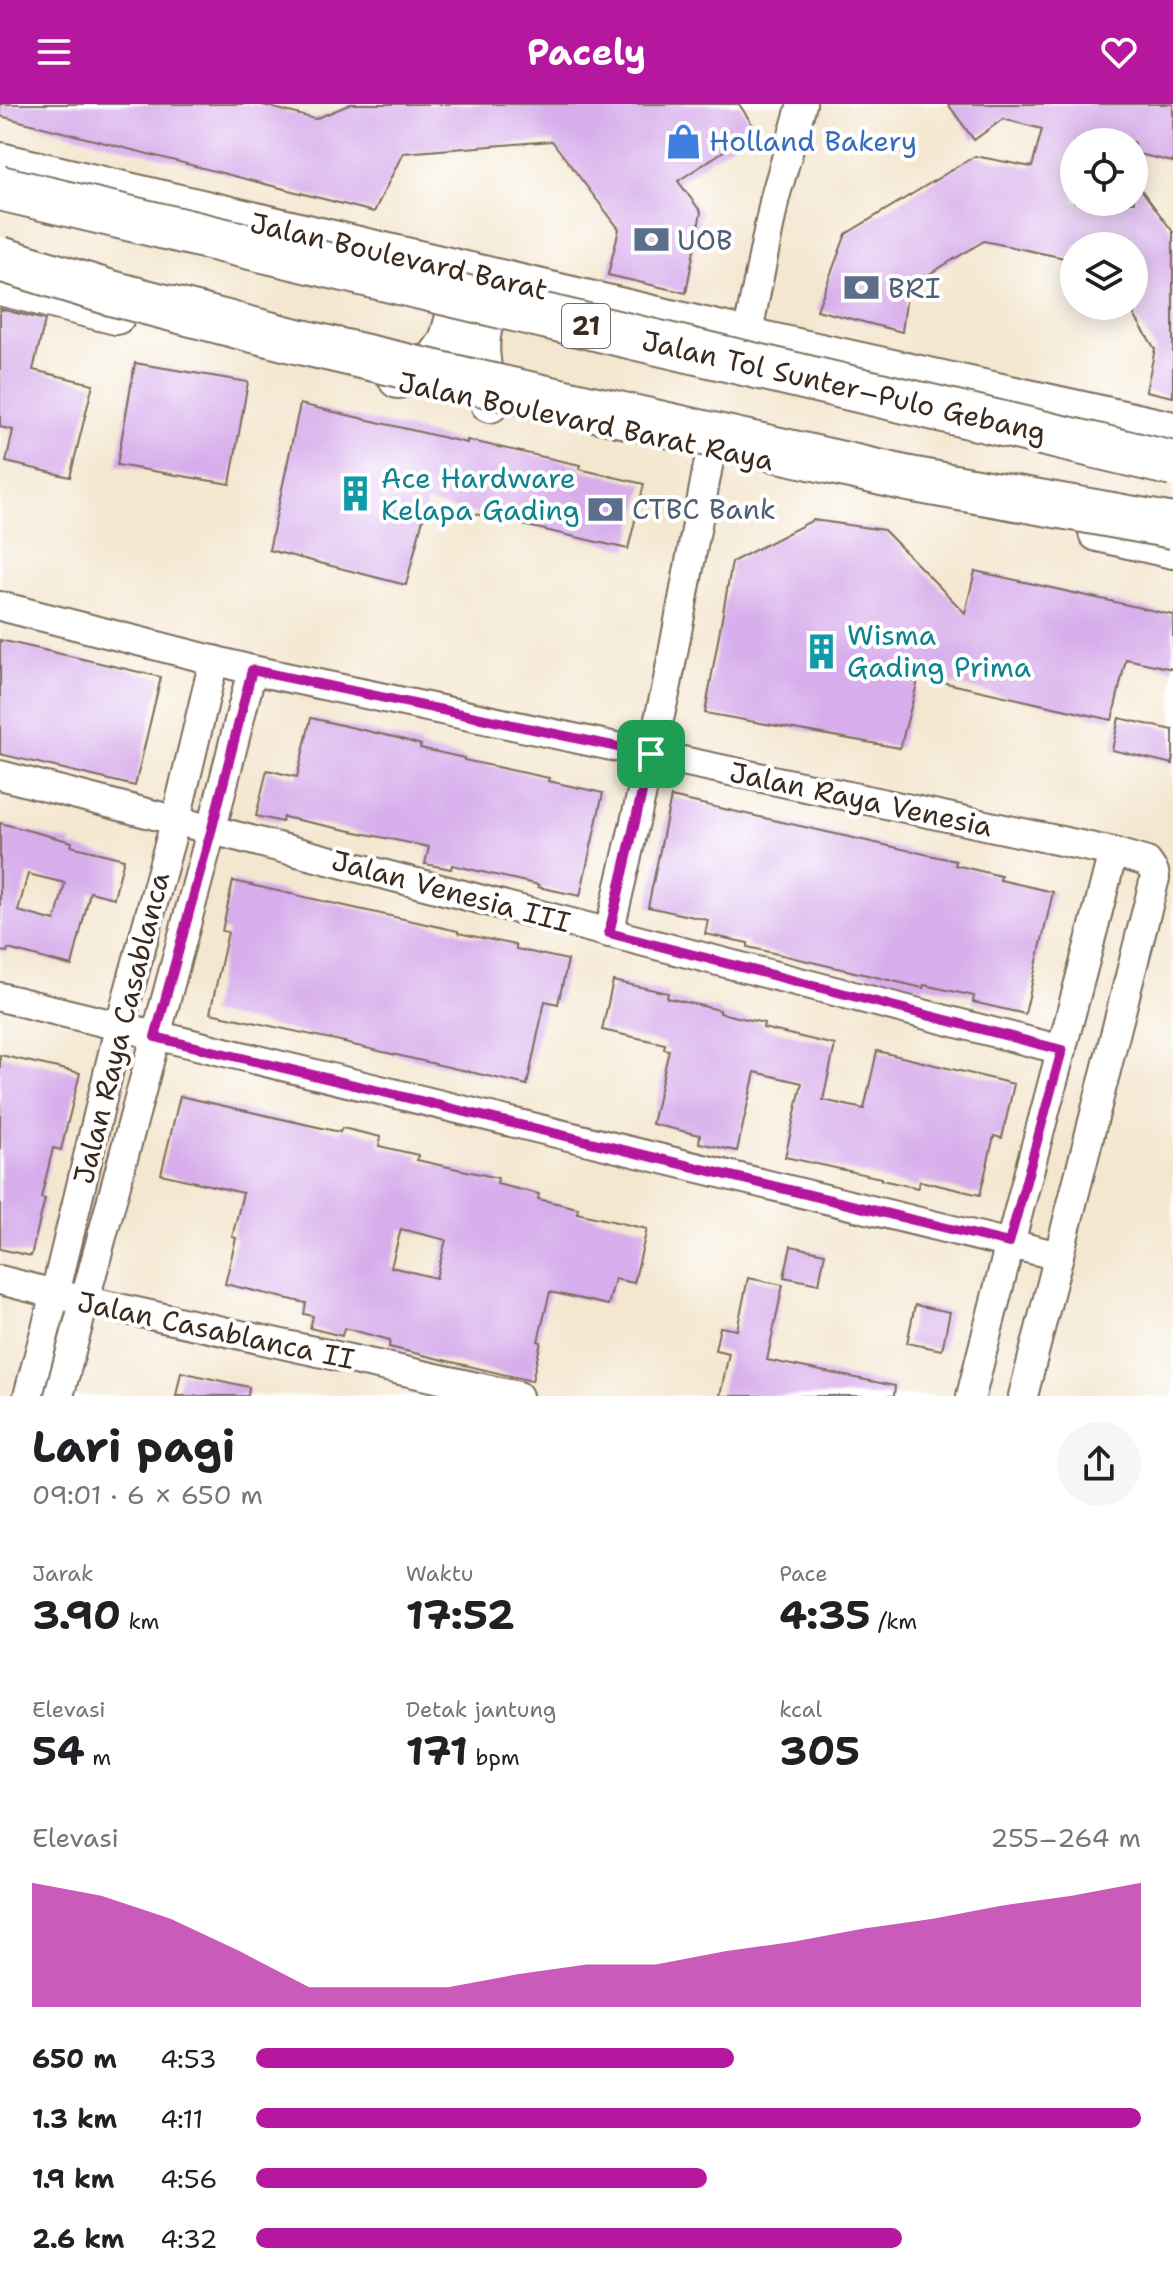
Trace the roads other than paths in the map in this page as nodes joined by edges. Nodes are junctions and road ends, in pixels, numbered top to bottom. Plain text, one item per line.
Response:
1 (802, 104) edge
2 (0, 162) edge
3 (0, 188) edge
4 (0, 259) edge
5 (439, 265) junction
6 (516, 283) junction
7 (0, 286) edge
8 (747, 337) junction
9 (395, 381) junction
10 (490, 403) junction
11 (1173, 431) edge
12 (711, 450) junction
13 (1173, 464) edge
14 (1173, 526) edge
15 (1173, 549) edge
16 (0, 606) edge
17 (214, 660) junction
18 (252, 670) junction
19 (652, 749) junction
20 (0, 775) edge
21 (176, 819) junction
22 (212, 828) junction
23 (1113, 852) junction
24 (609, 933) junction
25 (0, 997) edge
26 (119, 1028) junction
27 (155, 1037) junction
28 (1062, 1050) junction
29 (1009, 1243) junction
30 (1059, 1256) junction
31 (0, 1280) edge
32 (55, 1294) junction
33 (84, 1301) junction
34 (28, 1396) edge
35 (59, 1396) edge
36 (518, 1396) edge
37 (971, 1396) edge
38 (1023, 1396) edge

1 - 8 street
2 - 5 main road, Jalan Boulevard Barat
3 - 13 highway, Jalan Tol Sunter–Pulo Gebang / 21, bridge
4 - 14 highway, bridge
5 - 6 main road, Jalan Boulevard Barat
5 - 9 main road
6 - 8 main road, Jalan Boulevard Barat
6 - 10 main road
7 - 9 main road, Jalan Boulevard Barat Raya
8 - 11 main road, Jalan Boulevard Barat
9 - 10 main road, Jalan Boulevard Barat Raya
10 - 12 main road, Jalan Boulevard Barat Raya
12 - 15 main road, Jalan Boulevard Barat Raya
12 - 19 street
16 - 17 street, Jalan Raya Venesia
17 - 18 street, Jalan Raya Venesia
17 - 21 street, Jalan Raya Casablanca
18 - 19 street, Jalan Raya Venesia
18 - 22 street, Jalan Raya Casablanca
19 - 23 street, Jalan Raya Venesia
19 - 24 street
20 - 21 street, Jalan Venesia III
21 - 22 street, Jalan Venesia III
21 - 26 street, Jalan Raya Casablanca
22 - 24 street, Jalan Venesia III
22 - 27 street, Jalan Raya Casablanca
23 - 28 street
23 - 30 street, Jalan Raya Venesia
24 - 28 street, Jalan Venesia III
25 - 26 street
26 - 27 street
26 - 32 street, Jalan Raya Casablanca
27 - 29 street
27 - 33 street, Jalan Raya Casablanca
28 - 29 street
29 - 30 street
29 - 37 street
30 - 38 street, Jalan Raya Venesia
31 - 32 street, Jalan Casablanca II
32 - 33 street, Jalan Casablanca II
32 - 34 street, Jalan Raya Casablanca
33 - 35 street, Jalan Raya Casablanca
33 - 36 street, Jalan Casablanca II

